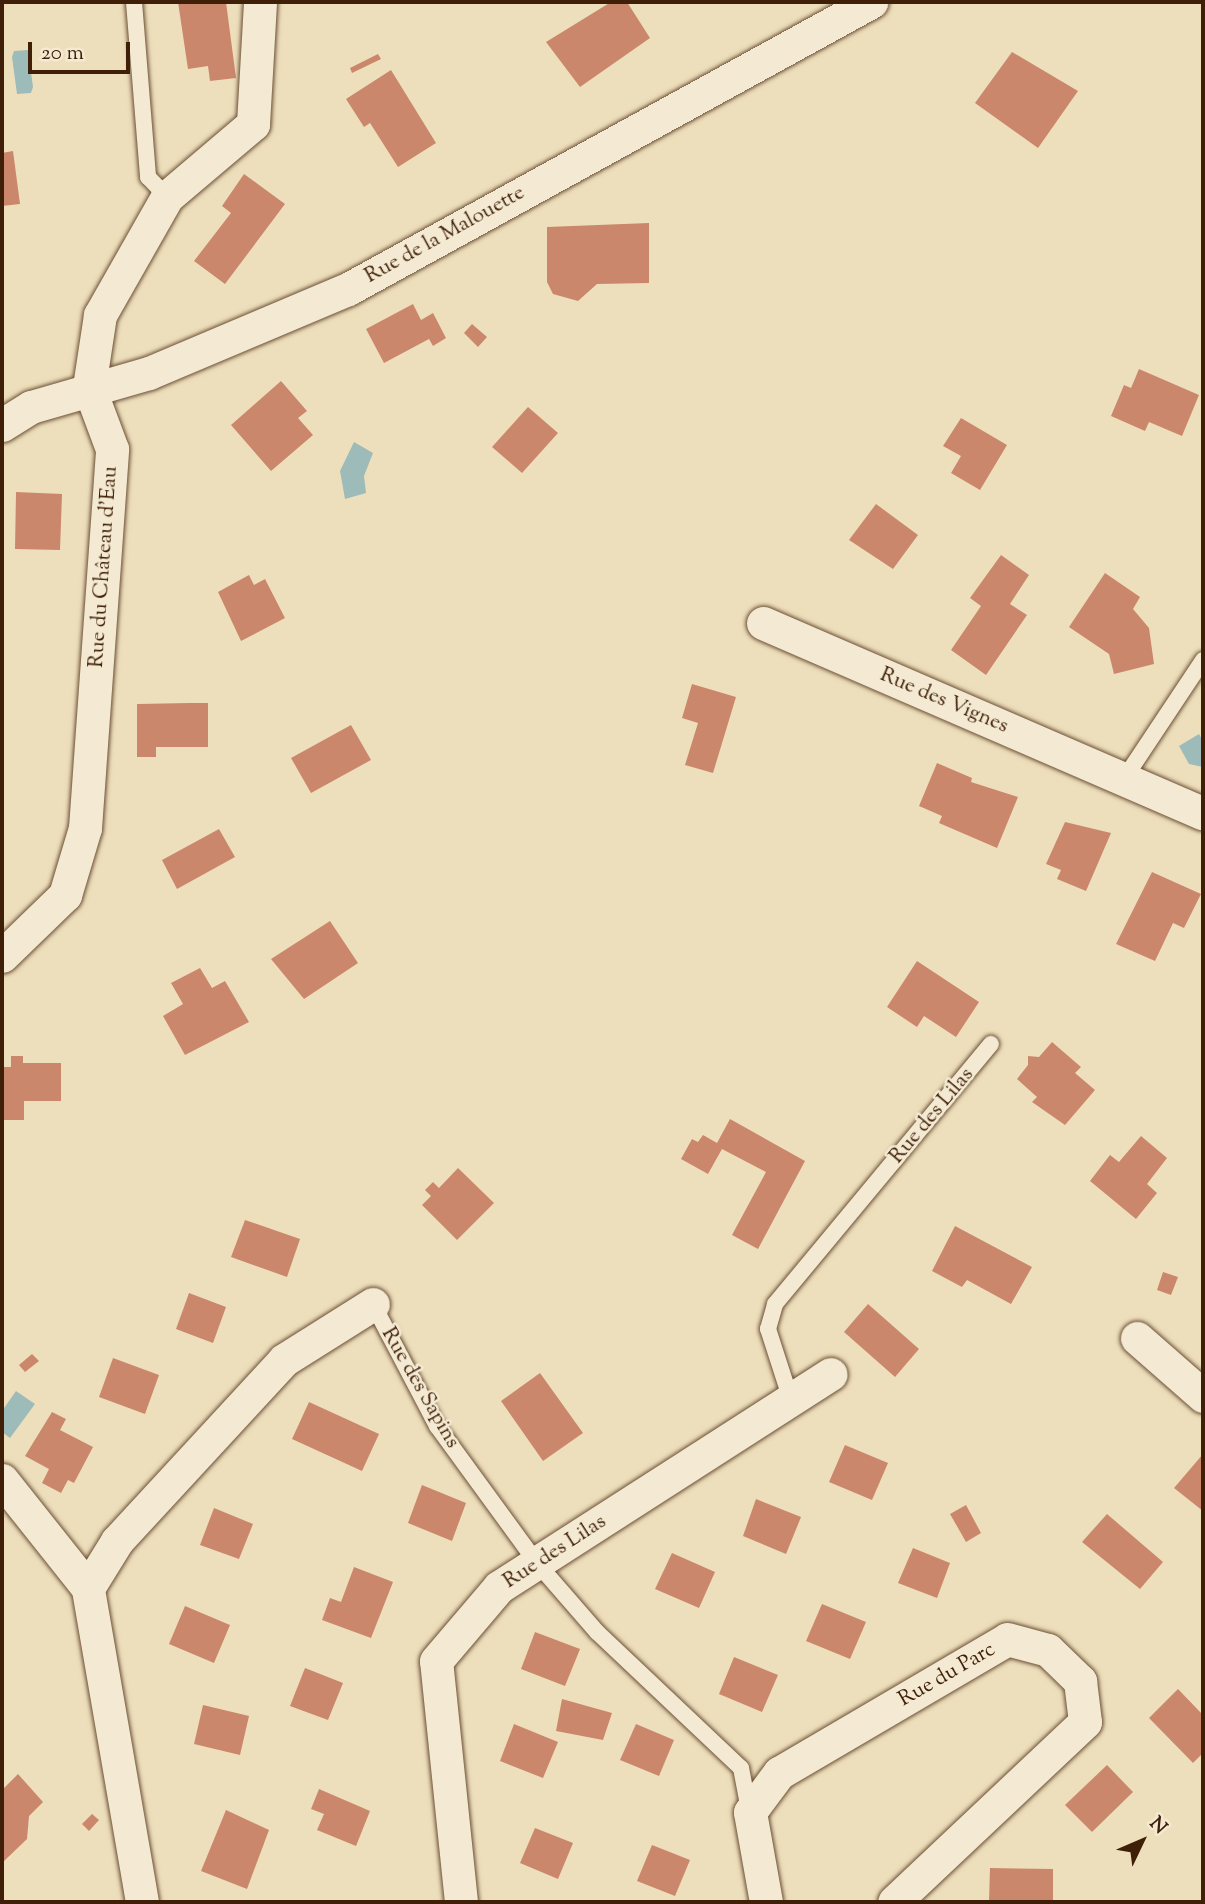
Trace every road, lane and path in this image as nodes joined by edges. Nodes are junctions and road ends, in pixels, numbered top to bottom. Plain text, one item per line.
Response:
1 (134, 2) edge
2 (260, 2) edge
3 (871, 2) edge
4 (167, 197) junction
5 (89, 387) junction
6 (2, 425) edge
7 (763, 623) dead end
8 (1203, 660) edge
9 (1124, 779) junction
10 (1203, 813) edge
11 (2, 956) edge
12 (992, 1044) dead end
13 (373, 1304) joint
14 (1137, 1338) dead end
15 (831, 1374) dead end
16 (1203, 1396) edge
17 (791, 1400) junction
18 (2, 1480) edge
19 (537, 1563) junction
20 (88, 1588) junction
21 (750, 1812) junction
22 (142, 1902) edge
23 (461, 1902) edge
24 (766, 1902) edge
25 (894, 1902) edge

1 - 4 lane
2 - 4 street, Rue du Château d'Eau
3 - 5 street, Rue de la Malouette
4 - 5 street, Rue du Château d'Eau
5 - 6 street, Rue de la Malouette
5 - 11 street, Rue du Château d'Eau
7 - 9 street, Rue des Vignes
8 - 9 lane
9 - 10 street, Rue des Vignes
12 - 17 lane, Rue des Lilas
13 - 19 lane, Rue des Sapins
13 - 20 street, Rue des Sapins
14 - 16 street
15 - 17 street, Rue des Lilas
17 - 19 street, Rue des Lilas
18 - 20 street
19 - 21 lane, Rue des Sapins
19 - 23 street, Rue des Lilas
20 - 22 street
21 - 24 street
21 - 25 street, Rue du Parc

